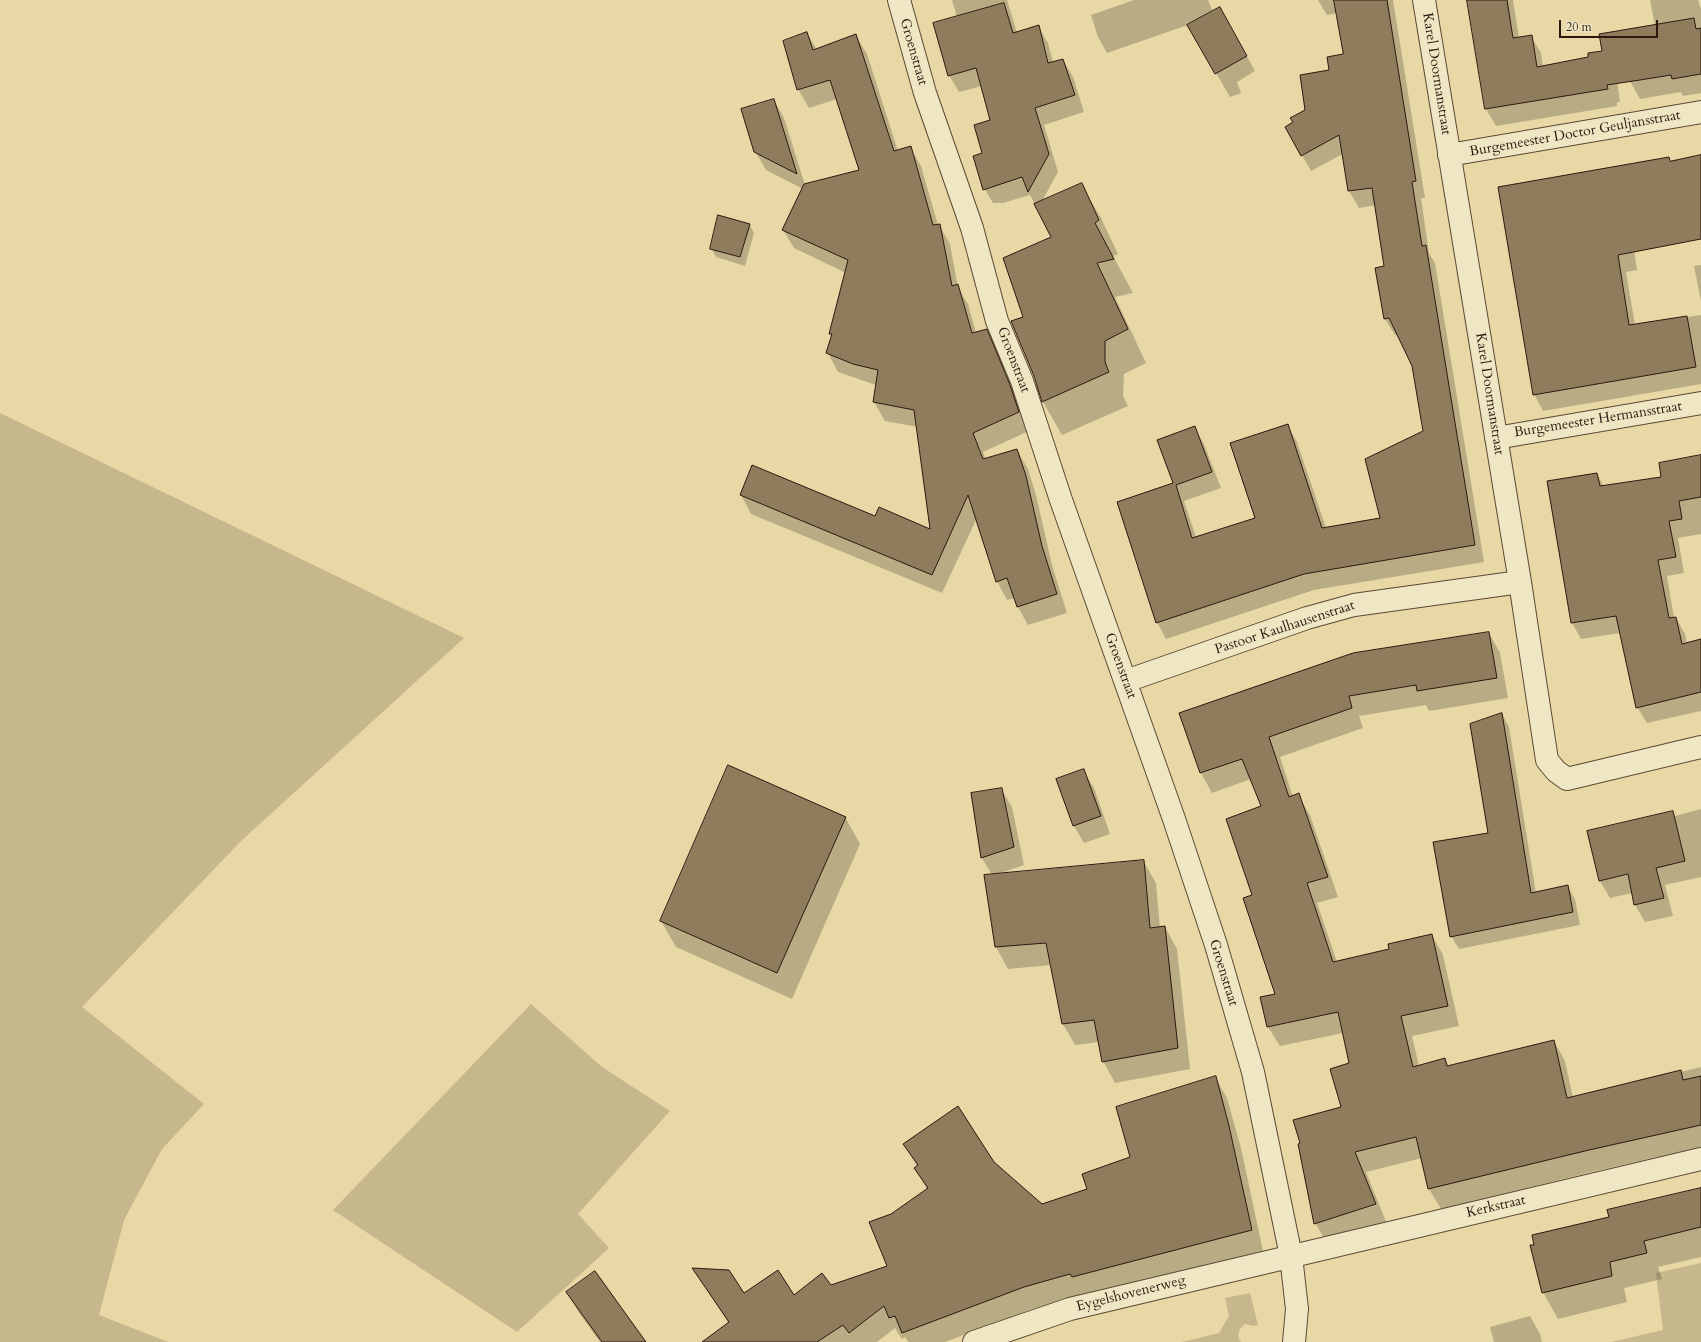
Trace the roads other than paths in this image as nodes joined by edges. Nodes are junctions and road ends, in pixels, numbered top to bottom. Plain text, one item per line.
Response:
1 (899, 0) edge
2 (1424, 0) edge
3 (1701, 112) edge
4 (1449, 155) junction
5 (1701, 403) edge
6 (1496, 438) junction
7 (1520, 582) junction
8 (1126, 681) junction
9 (1701, 747) edge
10 (1701, 1159) edge
11 (1291, 1256) junction
12 (974, 1342) edge
13 (1294, 1342) edge

1 - 8 street, Groenstraat
2 - 4 street, Karel Doormanstraat
3 - 4 street, Burgemeester Doctor Geuljansstraat
4 - 6 street, Karel Doormanstraat
5 - 6 street, Burgemeester Hermansstraat
6 - 7 street, Karel Doormanstraat
7 - 8 street, Pastoor Kaulhausenstraat
7 - 9 street, Karel Doormanstraat
8 - 11 street, Groenstraat
10 - 11 street, Kerkstraat
11 - 12 street, Eygelshovenerweg
11 - 13 street, Groenstraat

